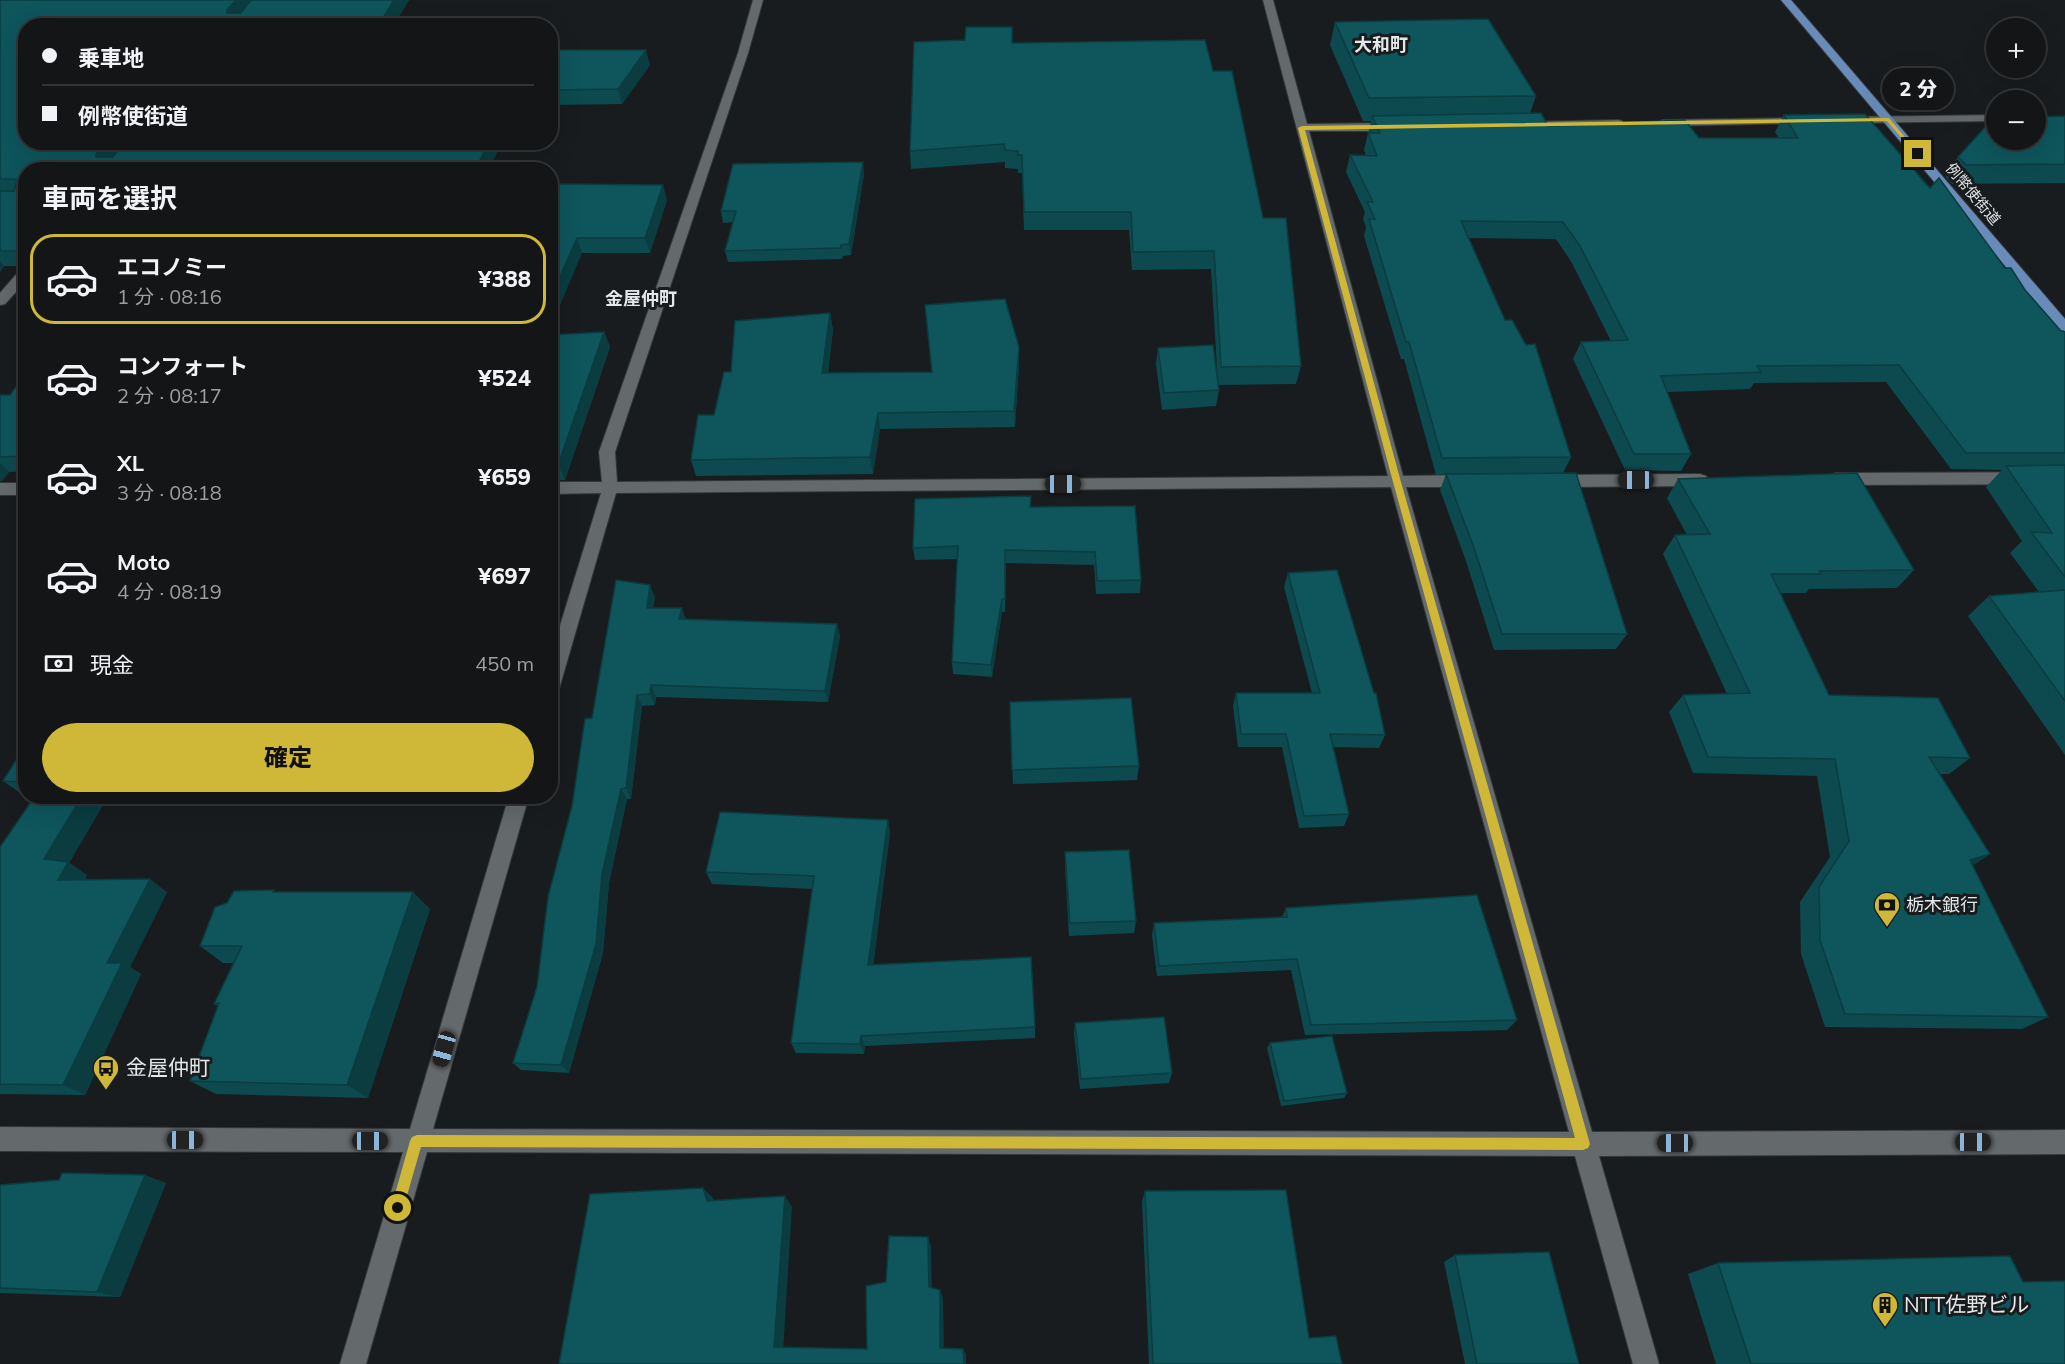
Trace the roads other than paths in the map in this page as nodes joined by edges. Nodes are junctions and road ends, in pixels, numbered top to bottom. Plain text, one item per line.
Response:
1 (758, 0) edge
2 (1268, 0) edge
3 (1786, 0) edge
4 (1986, 118) edge
5 (1889, 119) junction
6 (1625, 123) edge
7 (1649, 123) edge
8 (1517, 125) edge
9 (1409, 126) edge
10 (1302, 128) junction
11 (18, 281) edge
12 (0, 301) edge
13 (2065, 328) edge
14 (2065, 478) edge
15 (1815, 479) edge
16 (1719, 480) edge
17 (1481, 481) edge
18 (1540, 481) edge
19 (1397, 482) junction
20 (558, 488) edge
21 (610, 488) junction
22 (0, 489) edge
23 (18, 489) edge
24 (558, 661) edge
25 (517, 804) edge
26 (0, 1139) edge
27 (417, 1141) junction
28 (2065, 1142) edge
29 (1583, 1144) junction
30 (353, 1364) edge
31 (1646, 1364) edge

1 - 21 street
2 - 10 street
3 - 5 main road, 例幣使街道
4 - 5 street
5 - 7 street
5 - 13 main road, 例幣使街道
6 - 8 street
9 - 10 street
10 - 19 street
11 - 12 street
14 - 15 street
16 - 18 street
17 - 19 street
19 - 21 street
19 - 29 street
20 - 21 street
21 - 24 street
22 - 23 street
25 - 27 street
26 - 27 street
27 - 29 street
27 - 30 street
28 - 29 street
29 - 31 street

